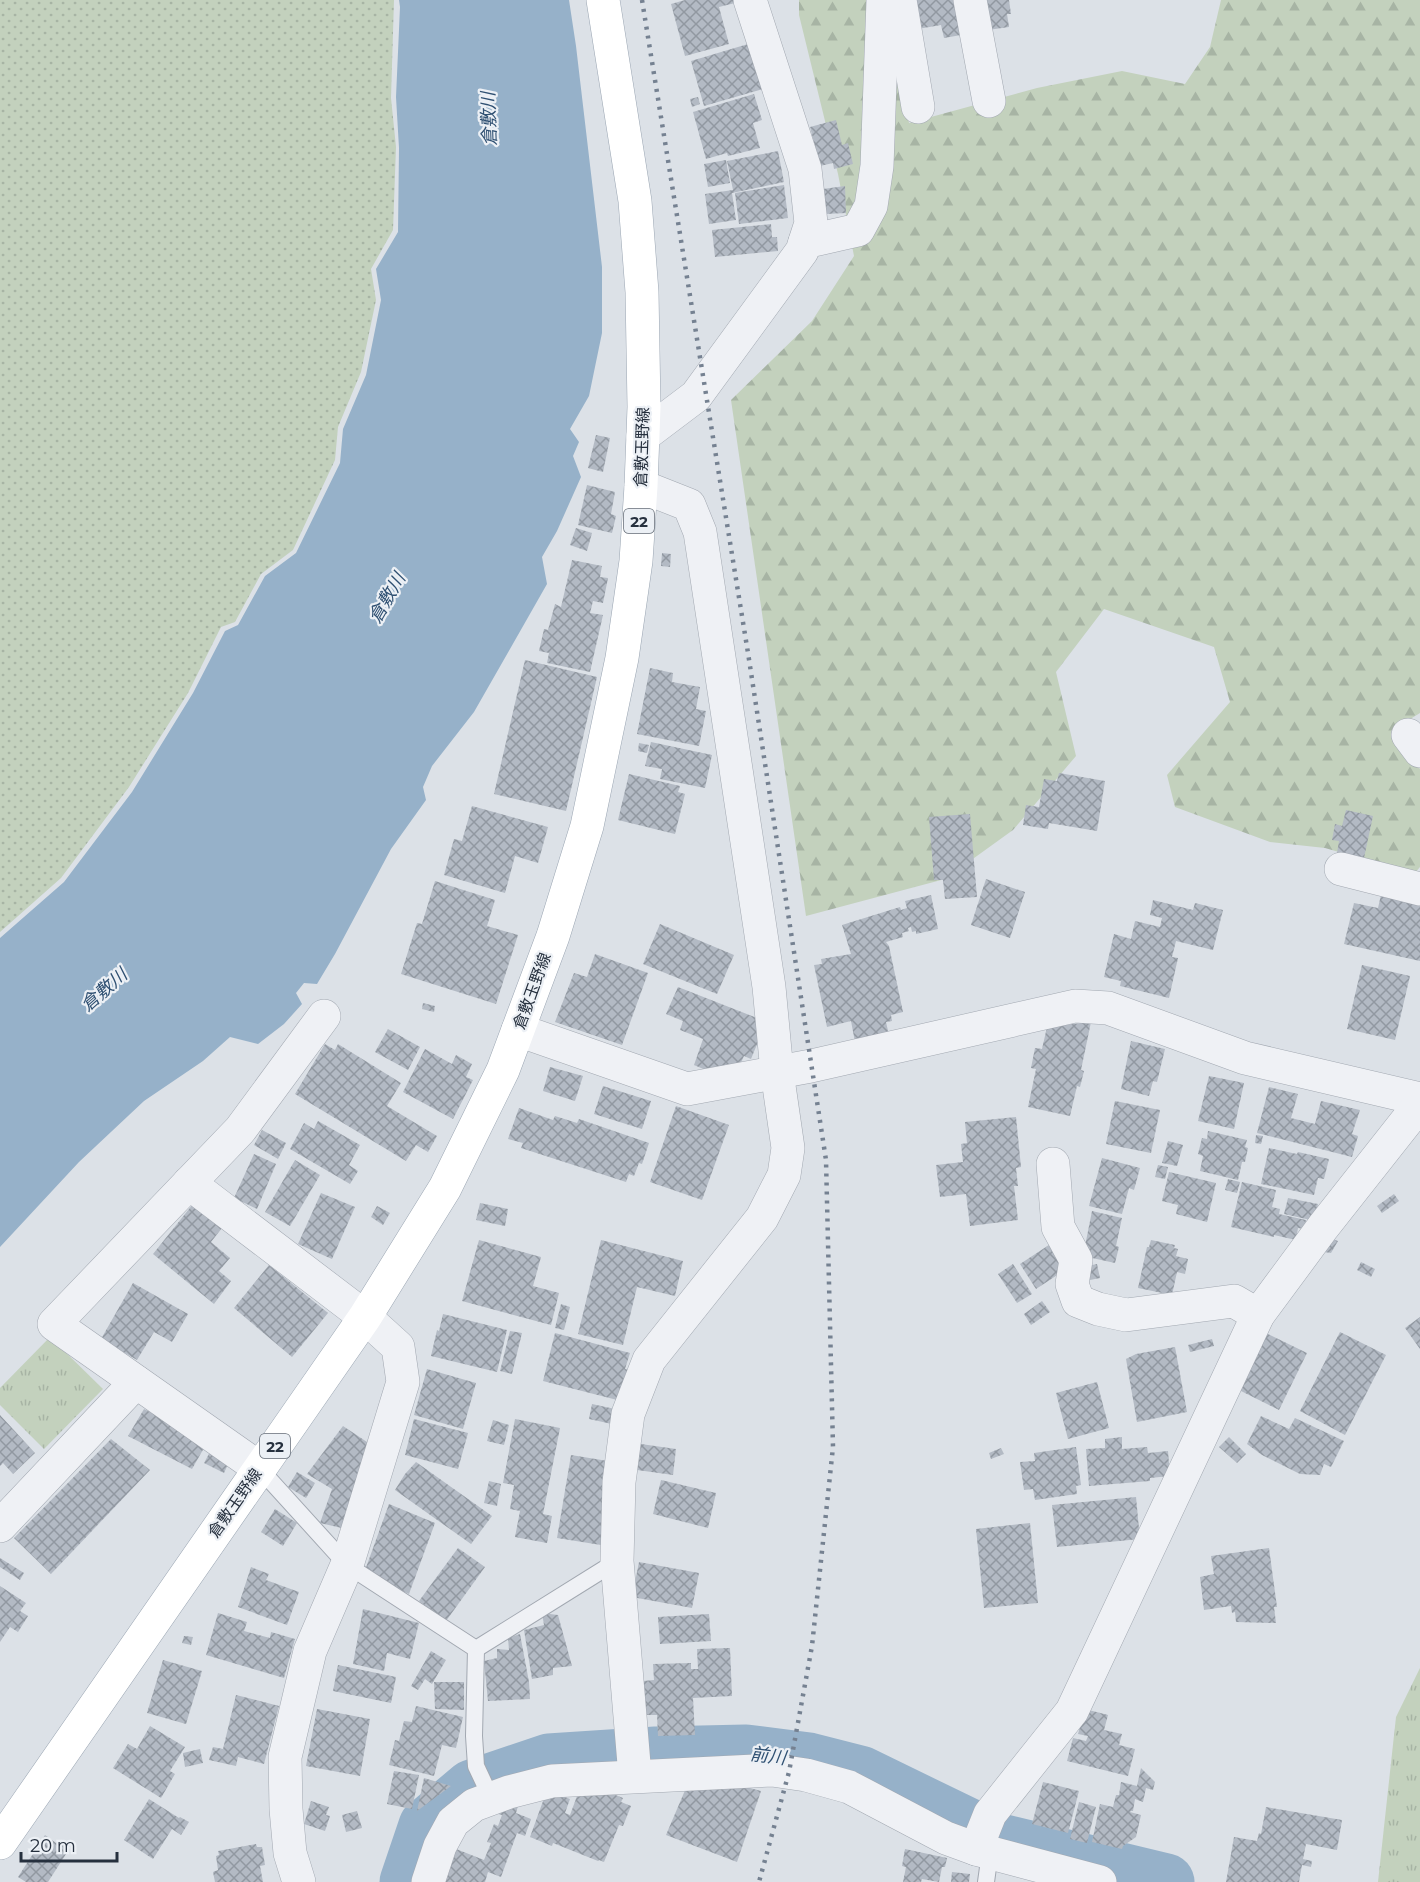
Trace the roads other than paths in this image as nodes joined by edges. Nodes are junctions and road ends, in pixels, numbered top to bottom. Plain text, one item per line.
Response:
1 (603, 0) edge
2 (750, 0) edge
3 (883, 0) edge
4 (900, 0) edge
5 (970, 0) edge
6 (989, 101) dead end
7 (918, 107) dead end
8 (805, 242) junction
9 (643, 436) junction
10 (641, 486) junction
11 (1341, 869) dead end
12 (1420, 889) edge
13 (324, 1016) dead end
14 (518, 1030) junction
15 (777, 1072) junction
16 (1420, 1099) edge
17 (1420, 1104) edge
18 (1053, 1164) dead end
19 (189, 1183) junction
20 (1258, 1315) junction
21 (365, 1317) junction
22 (136, 1382) junction
23 (259, 1468) junction
24 (0, 1526) edge
25 (617, 1561) junction
26 (347, 1565) junction
27 (476, 1649) junction
28 (634, 1762) junction
29 (486, 1788) junction
30 (0, 1843) edge
31 (983, 1849) edge
32 (299, 1882) edge
33 (428, 1882) edge
34 (1100, 1882) edge

1 - 9 main road, 倉敷玉野線 / 22
2 - 8 street
3 - 8 street
4 - 7 street
5 - 6 street
8 - 9 street
9 - 10 main road, 倉敷玉野線 / 22
10 - 14 main road, 倉敷玉野線 / 22
10 - 15 street
11 - 12 street
13 - 19 street
14 - 15 street
14 - 21 main road, 倉敷玉野線 / 22
15 - 16 street
15 - 25 street
17 - 20 street
18 - 20 street
19 - 21 street
19 - 22 street
20 - 31 street
21 - 23 main road, 倉敷玉野線 / 22
21 - 26 street
22 - 23 street
22 - 24 street
23 - 26 lane
23 - 30 main road, 倉敷玉野線 / 22
25 - 27 lane
25 - 28 street
26 - 27 lane
26 - 32 street
27 - 29 lane
28 - 29 street
28 - 31 street
29 - 33 street
31 - 34 street

